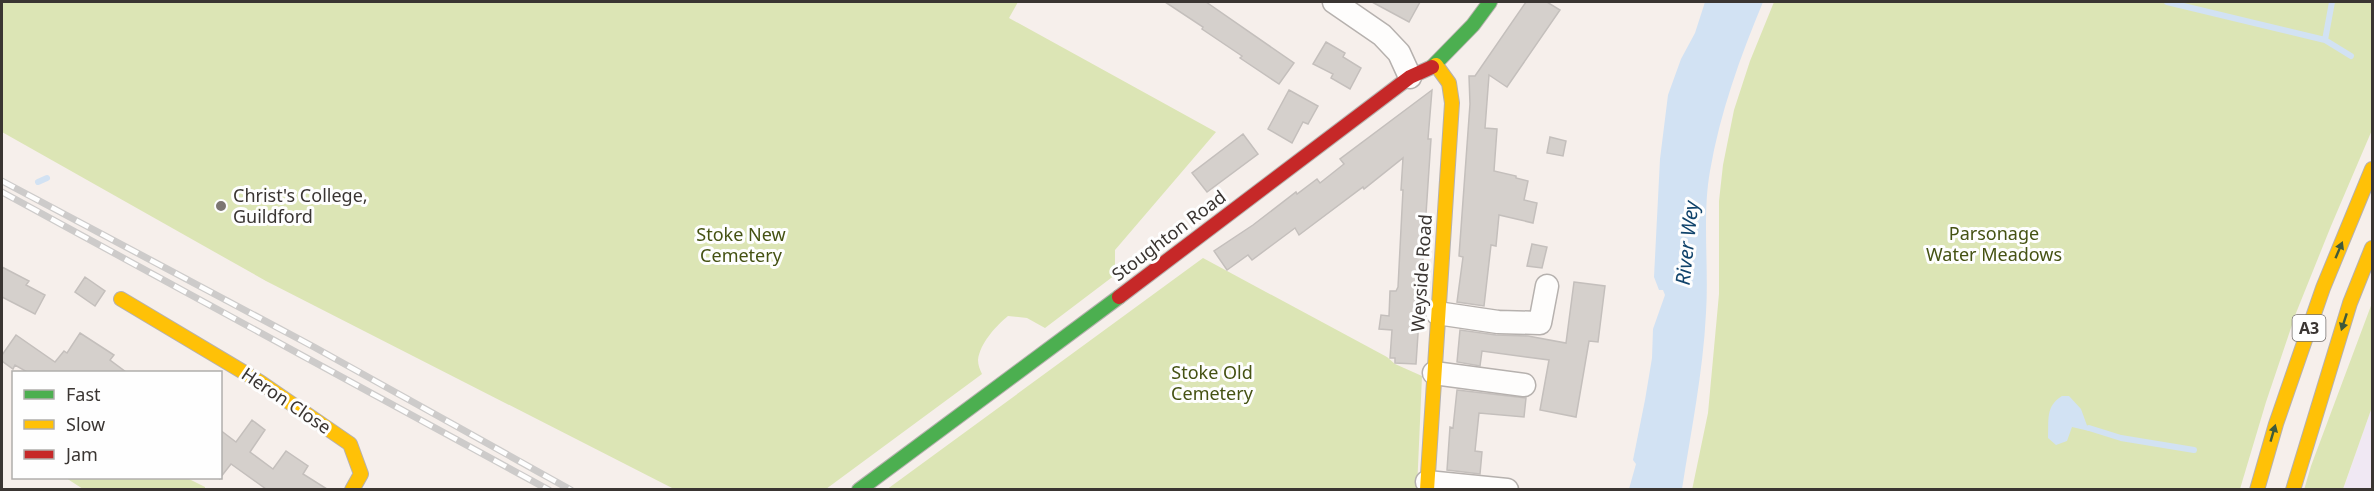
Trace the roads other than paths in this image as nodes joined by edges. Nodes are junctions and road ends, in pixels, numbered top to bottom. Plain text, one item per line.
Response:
1 (1334, 2) edge
2 (1490, 2) edge
3 (1436, 64) junction
4 (1410, 77) junction
5 (2373, 169) edge
6 (2373, 248) edge
7 (1547, 286) dead end
8 (121, 299) dead end
9 (1437, 313) junction
10 (1434, 374) junction
11 (1524, 385) dead end
12 (1427, 486) edge
13 (352, 489) edge
14 (860, 489) edge
15 (1507, 489) edge
16 (2257, 489) edge
17 (2293, 489) edge

1 - 4 street
2 - 3 main road, Stoughton Road
3 - 4 main road, Stoughton Road
3 - 9 main road, Weyside Road
4 - 14 main road, Stoughton Road
16 -> 5 main road, A3
6 -> 17 main road, A3
7 - 9 street
8 - 13 main road, Heron Close
9 - 10 main road, Weyside Road
10 - 11 street
10 - 12 main road, Weyside Road
12 - 15 street

